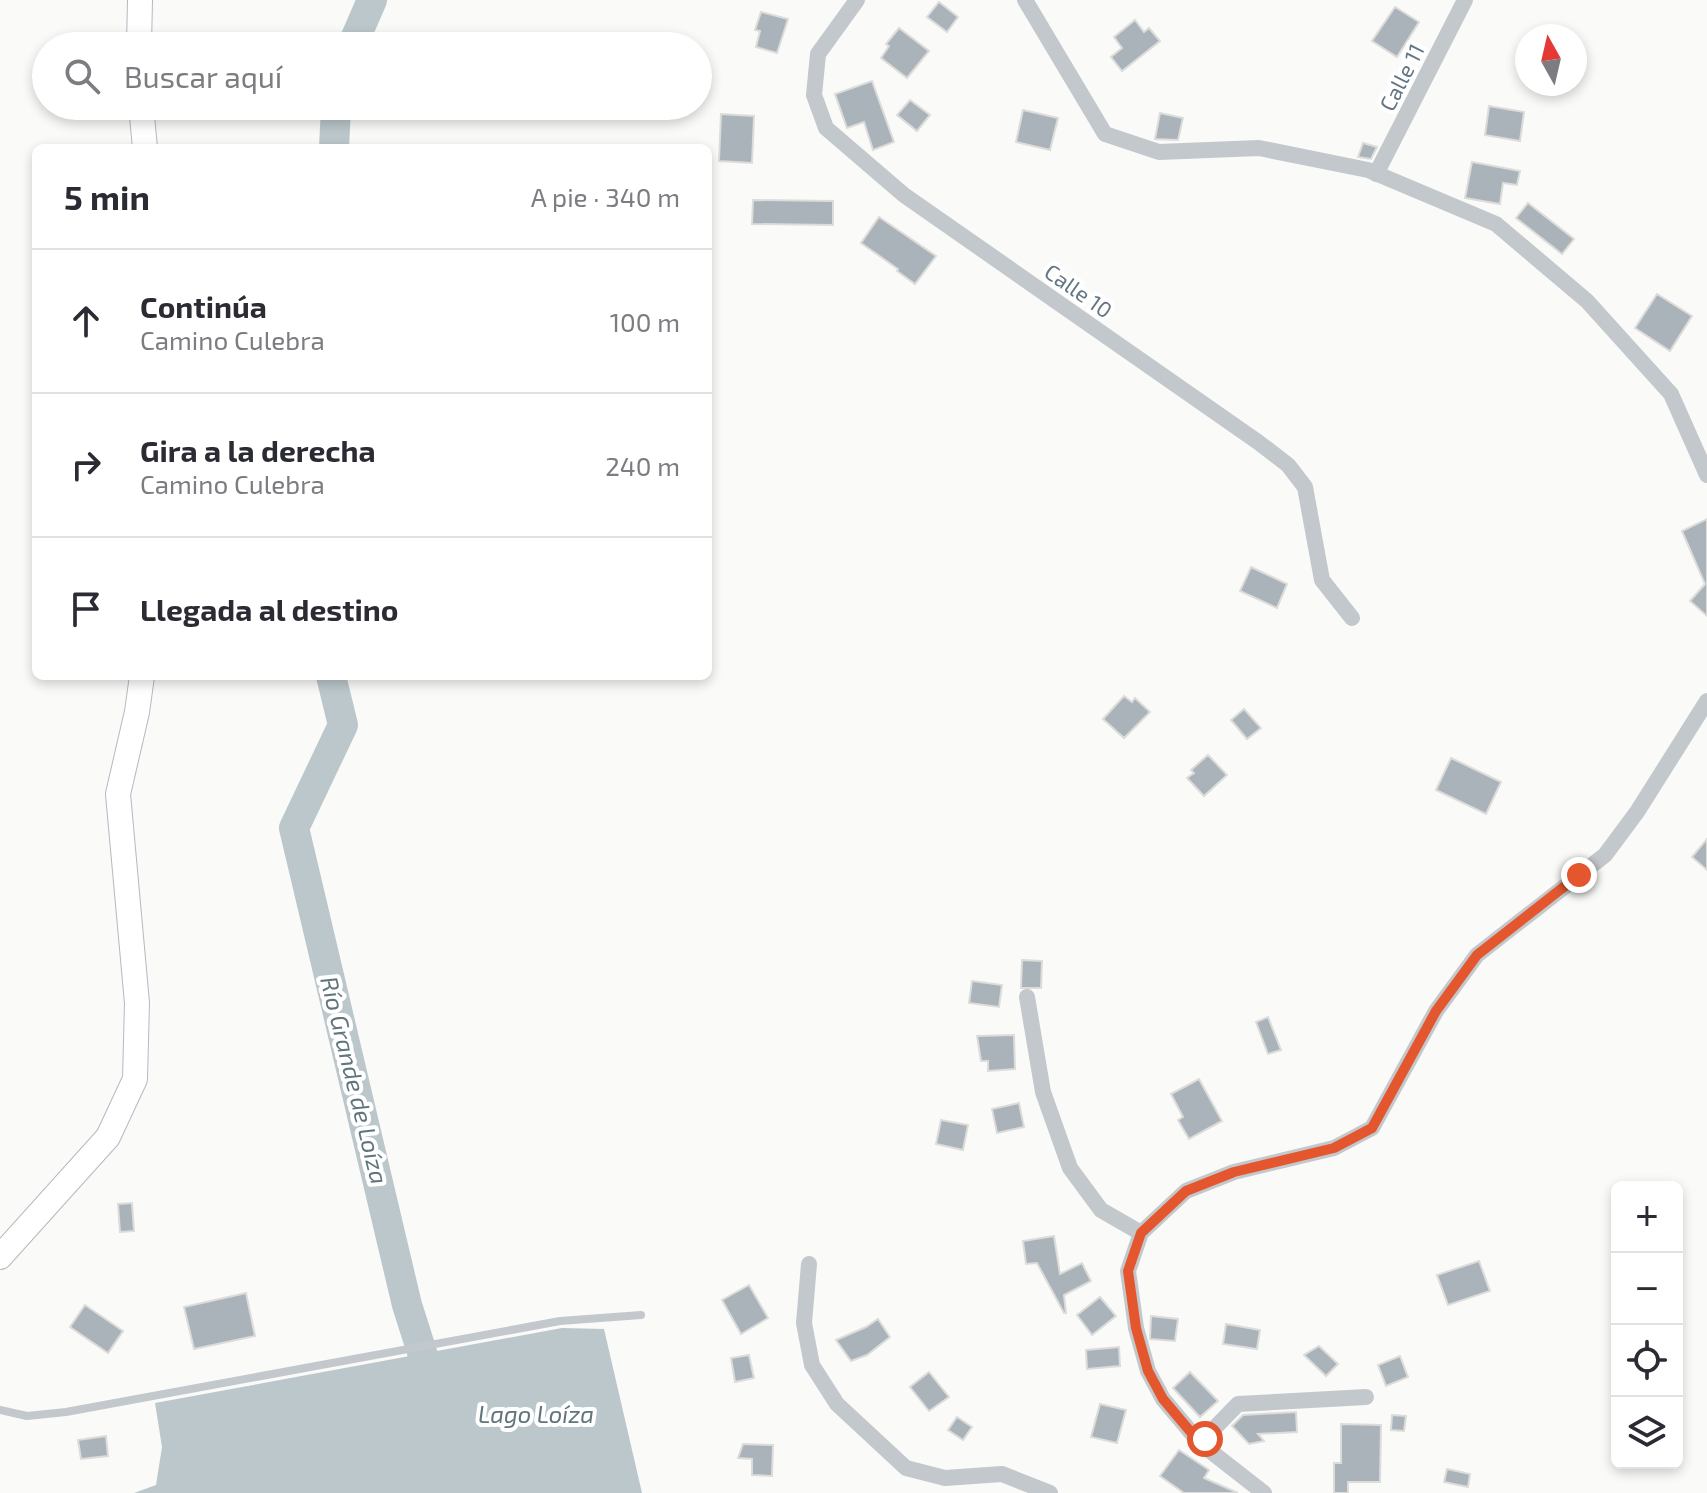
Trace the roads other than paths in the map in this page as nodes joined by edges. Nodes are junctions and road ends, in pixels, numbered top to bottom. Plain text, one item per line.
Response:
1 (140, 0) edge
2 (857, 0) edge
3 (1025, 0) edge
4 (1465, 0) edge
5 (139, 32) edge
6 (142, 120) edge
7 (145, 144) edge
8 (1376, 174) junction
9 (1707, 475) edge
10 (1352, 618) dead end
11 (141, 680) edge
12 (1707, 701) edge
13 (1027, 997) dead end
14 (1141, 1233) junction
15 (0, 1257) edge
16 (809, 1264) dead end
17 (641, 1315) dead end
18 (1366, 1397) dead end
19 (0, 1410) edge
20 (1200, 1443) junction
21 (1050, 1493) edge
22 (1264, 1493) edge

1 - 5 street
2 - 10 street, Calle 10
3 - 8 street
4 - 8 street, Calle 11
6 - 7 street
8 - 9 street
11 - 15 street
12 - 14 street
13 - 14 street
14 - 20 street
16 - 21 street
17 - 19 lane
18 - 20 street
20 - 22 street

